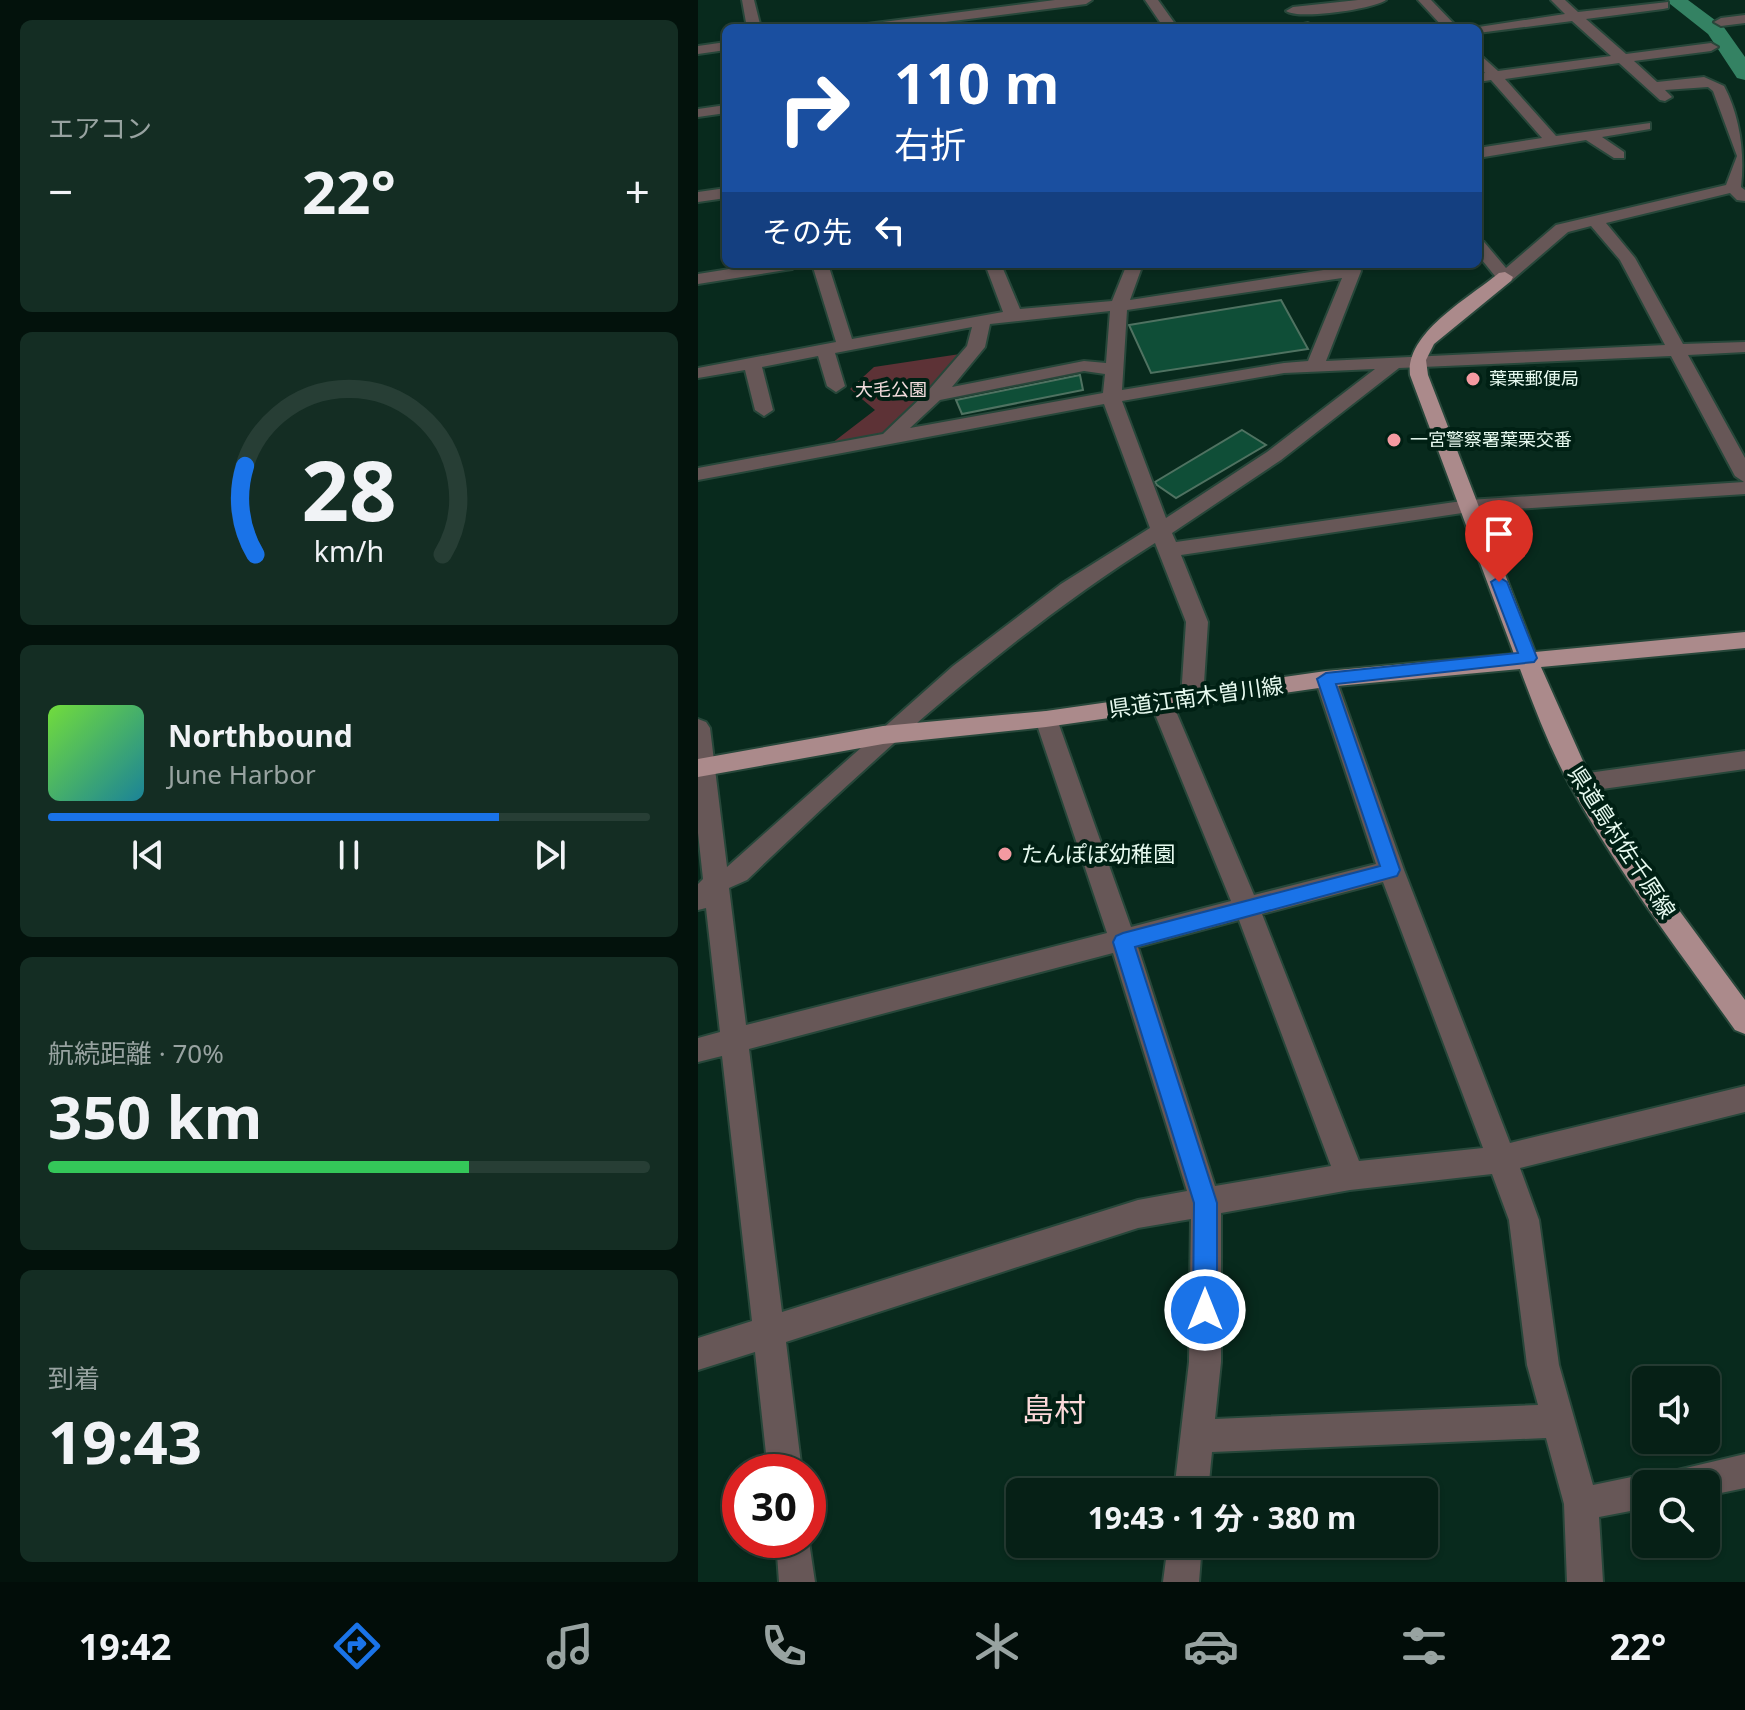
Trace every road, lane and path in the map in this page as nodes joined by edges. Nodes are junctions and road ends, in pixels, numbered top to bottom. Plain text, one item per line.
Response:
1 (748, 0) edge
2 (1086, 0) edge
3 (1151, 0) edge
4 (1380, 0) edge
5 (1424, 0) edge
6 (1557, 0) edge
7 (1289, 5) edge
8 (1663, 5) dead end
9 (1017, 9) edge
10 (1574, 16) junction
11 (1745, 19) edge
12 (1721, 22) dead end
13 (753, 24) edge
14 (906, 24) edge
15 (1168, 24) edge
16 (1304, 24) edge
17 (1447, 24) edge
18 (1482, 28) edge
19 (722, 47) edge
20 (1711, 47) dead end
21 (698, 50) edge
22 (1623, 58) junction
23 (1482, 61) edge
24 (1496, 76) junction
25 (1482, 78) edge
26 (1654, 87) junction
27 (1670, 102) dead end
28 (722, 110) edge
29 (698, 113) edge
30 (1645, 126) dead end
31 (1589, 135) junction
32 (1552, 140) junction
33 (1482, 152) edge
34 (1619, 155) dead end
35 (1740, 185) edge
36 (722, 194) edge
37 (698, 197) edge
38 (1595, 220) junction
39 (1482, 250) edge
40 (767, 268) edge
41 (821, 268) edge
42 (995, 268) edge
43 (1133, 268) edge
44 (1351, 268) edge
45 (1505, 277) junction
46 (698, 279) edge
47 (1119, 305) junction
48 (1014, 317) junction
49 (982, 321) junction
50 (846, 346) junction
51 (1745, 347) edge
52 (825, 351) junction
53 (1678, 351) junction
54 (1417, 362) junction
55 (1394, 363) junction
56 (752, 364) junction
57 (1316, 364) junction
58 (1112, 369) junction
59 (698, 373) edge
60 (836, 386) dead end
61 (934, 396) junction
62 (1112, 398) junction
63 (764, 410) dead end
64 (889, 438) junction
65 (698, 474) edge
66 (1745, 476) edge
67 (1745, 488) edge
68 (1469, 506) junction
69 (1161, 528) junction
70 (1169, 550) junction
71 (1745, 640) edge
72 (1528, 658) junction
73 (1326, 679) junction
74 (1192, 698) junction
75 (1161, 702) junction
76 (1046, 719) junction
77 (698, 728) edge
78 (883, 735) junction
79 (1745, 760) edge
80 (700, 768) edge
81 (1581, 783) junction
82 (1391, 870) junction
83 (707, 892) edge
84 (1247, 908) junction
85 (1123, 942) junction
86 (1745, 1022) edge
87 (736, 1042) junction
88 (698, 1050) edge
89 (1745, 1099) edge
90 (1502, 1159) junction
91 (1350, 1176) junction
92 (1206, 1203) junction
93 (769, 1332) junction
94 (698, 1354) edge
95 (1558, 1421) junction
96 (1197, 1436) junction
97 (783, 1454) edge
98 (1745, 1471) edge
99 (1720, 1476) edge
100 (1192, 1478) edge
101 (1632, 1494) edge
102 (1581, 1504) junction
103 (795, 1558) edge
104 (1184, 1558) edge
105 (797, 1582) edge
106 (1181, 1582) edge
107 (1585, 1582) edge

1 - 13 street
2 - 9 street
3 - 15 street
4 - 7 street
5 - 17 street
6 - 10 street
7 - 16 street
8 - 10 street
9 - 14 street
10 - 18 street
10 - 22 street
11 - 12 street
19 - 21 street
20 - 22 street
22 - 24 street
22 - 26 street
23 - 24 street
24 - 25 street
24 - 32 street
26 - 27 street
26 - 35 street
28 - 29 street
30 - 31 street
31 - 32 street
31 - 34 street
32 - 33 street
35 - 38 street
36 - 37 street
38 - 45 street
38 - 53 street
39 - 45 street
40 - 46 street
41 - 50 street
42 - 48 street
43 - 47 street
44 - 47 street
44 - 57 street
45 - 54 main road
47 - 48 street
47 - 58 street
48 - 49 street
49 - 50 street
49 - 61 street
50 - 52 street
51 - 53 street
52 - 56 street
52 - 60 street
53 - 54 street
53 - 66 street
54 - 55 street
54 - 68 main road, 県道島村佐千原線
55 - 57 street
55 - 69 street
56 - 59 street
56 - 63 street
57 - 62 street
58 - 61 street
58 - 62 street
61 - 64 street
62 - 64 street
62 - 69 street
64 - 65 street
67 - 68 street
68 - 70 street
68 - 72 main road, 県道島村佐千原線
69 - 70 street
69 - 78 street
70 - 74 street
71 - 72 main road, 県道江南木曽川線
72 - 73 main road, 県道江南木曽川線
72 - 81 main road, 県道島村佐千原線
73 - 74 main road, 県道江南木曽川線
73 - 82 street
74 - 75 main road, 県道江南木曽川線
75 - 76 main road, 県道江南木曽川線
75 - 84 street
76 - 78 main road, 県道江南木曽川線
76 - 85 street
77 - 80 street
78 - 80 main road, 県道江南木曽川線
78 - 83 street
79 - 81 street
80 - 83 street
81 - 86 main road, 県道島村佐千原線
82 - 84 street
82 - 90 street
83 - 87 street
84 - 85 street
84 - 91 street
85 - 87 street
85 - 92 street
87 - 88 street
87 - 93 street
89 - 90 street
90 - 91 street
90 - 95 street
91 - 92 street
92 - 93 street
92 - 96 street
93 - 94 street
93 - 97 street
95 - 96 street
95 - 102 street
96 - 100 street
98 - 99 street
101 - 102 street
102 - 107 street
103 - 105 street
104 - 106 street

